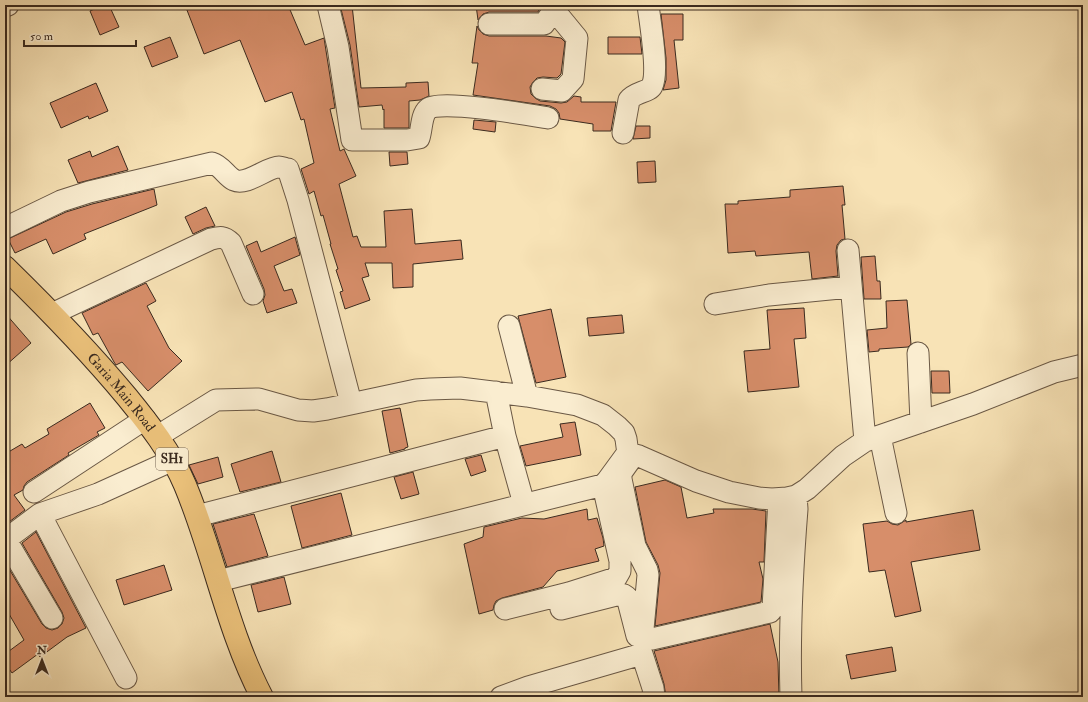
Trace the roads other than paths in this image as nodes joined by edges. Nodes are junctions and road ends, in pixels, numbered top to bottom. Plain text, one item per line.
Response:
1 (8, 5) edge
2 (328, 5) edge
3 (648, 5) edge
4 (5, 6) edge
5 (554, 8) edge
6 (489, 24) dead end
7 (542, 89) dead end
8 (548, 118) dead end
9 (623, 133) dead end
10 (5, 228) edge
11 (848, 250) dead end
12 (5, 267) edge
13 (850, 287) junction
14 (253, 294) dead end
15 (715, 304) dead end
16 (52, 314) junction
17 (509, 326) dead end
18 (918, 353) dead end
19 (1083, 365) edge
20 (496, 392) junction
21 (527, 396) junction
22 (351, 403) junction
23 (145, 419) junction
24 (921, 422) junction
25 (158, 436) junction
26 (505, 436) junction
27 (872, 438) junction
28 (631, 454) junction
29 (173, 460) junction
30 (603, 484) junction
31 (34, 492) dead end
32 (787, 498) junction
33 (524, 504) junction
34 (40, 514) junction
35 (896, 514) dead end
36 (197, 516) junction
37 (5, 539) edge
38 (218, 581) junction
39 (505, 609) dead end
40 (560, 610) dead end
41 (52, 618) dead end
42 (642, 654) junction
43 (126, 678) dead end
44 (262, 697) edge
45 (501, 697) edge
46 (654, 697) edge
47 (791, 697) edge

1 - 4 street
2 - 8 street
3 - 9 street
5 - 6 street
5 - 7 street
10 - 22 street
11 - 13 street
12 - 16 main road, Garia Main Road / SH1
13 - 15 street
13 - 27 street
14 - 16 street
16 - 23 main road, Garia Main Road / SH1
17 - 21 street
18 - 24 street
19 - 24 street
20 - 21 street
20 - 22 street
20 - 26 street
21 - 28 street
22 - 25 street
23 - 25 main road, Garia Main Road / SH1
23 - 31 street
24 - 27 street
25 - 29 main road, Garia Main Road / SH1
26 - 33 street
26 - 36 street
27 - 32 street
27 - 35 street
28 - 30 street
28 - 32 street
28 - 32 street
29 - 34 street
29 - 36 main road, Garia Main Road / SH1
30 - 33 street
30 - 39 street
32 - 47 street
33 - 38 street
34 - 37 street
34 - 43 street
36 - 38 main road, Garia Main Road / SH1
37 - 41 street
38 - 44 main road, Garia Main Road / SH1
40 - 42 street
42 - 45 street
42 - 46 street

